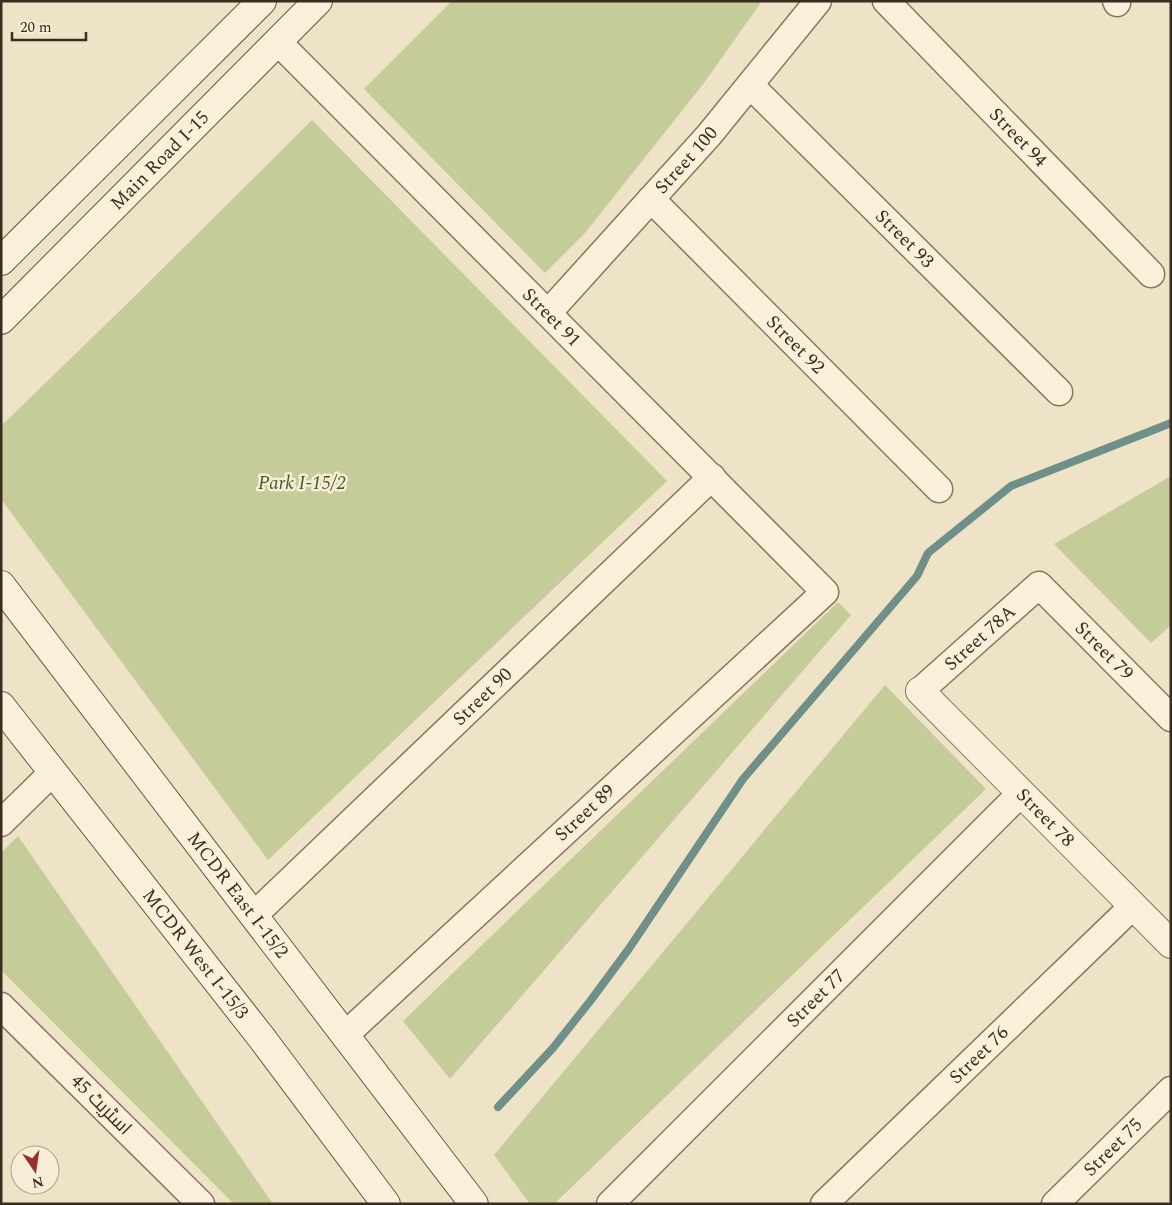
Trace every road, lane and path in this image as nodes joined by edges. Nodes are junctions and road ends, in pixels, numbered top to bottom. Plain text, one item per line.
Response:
1 (262, 1) edge
2 (318, 1) edge
3 (818, 1) edge
4 (886, 1) edge
5 (278, 42) junction
6 (750, 85) junction
7 (652, 199) junction
8 (1, 260) edge
9 (1151, 274) dead end
10 (548, 313) junction
11 (1, 320) edge
12 (1059, 392) dead end
13 (712, 477) junction
14 (939, 489) dead end
15 (1, 584) edge
16 (1039, 585) joint
17 (825, 592) joint
18 (920, 691) joint
19 (1166, 702) edge
20 (1, 706) edge
21 (53, 772) junction
22 (1021, 793) junction
23 (1, 822) edge
24 (1133, 906) junction
25 (254, 915) junction
26 (1171, 944) edge
27 (1, 1006) edge
28 (345, 1035) junction
29 (1171, 1090) edge
30 (201, 1204) edge
31 (386, 1204) edge
32 (474, 1204) edge
33 (610, 1204) edge
34 (824, 1204) edge
35 (1056, 1204) edge

1 - 8 main road
2 - 5 main road, Main Road I-15
3 - 6 street, Street 100
4 - 9 street, Street 94
5 - 10 street, Street 91
5 - 11 main road, Main Road I-15
6 - 7 street, Street 100
6 - 12 street, Street 93
7 - 10 street, Street 100
7 - 14 street, Street 92
10 - 13 street, Street 91
13 - 17 street, Street 91
13 - 25 street, Street 90
15 - 25 main road, MCDR East I-15/2
16 - 18 street, Street 78A
16 - 19 street, Street 79
17 - 28 street, Street 89
18 - 22 main road, Street 78
20 - 21 main road, MCDR West I-15/3
21 - 23 street
21 - 31 main road, MCDR West I-15/3
22 - 24 main road, Street 78
22 - 33 street, Street 77
24 - 26 main road, Street 78
24 - 34 street, Street 76
25 - 28 main road, MCDR East I-15/2
27 - 30 street, اسٹریٹ 45
28 - 32 main road, MCDR East I-15/2
29 - 35 street, Street 75

